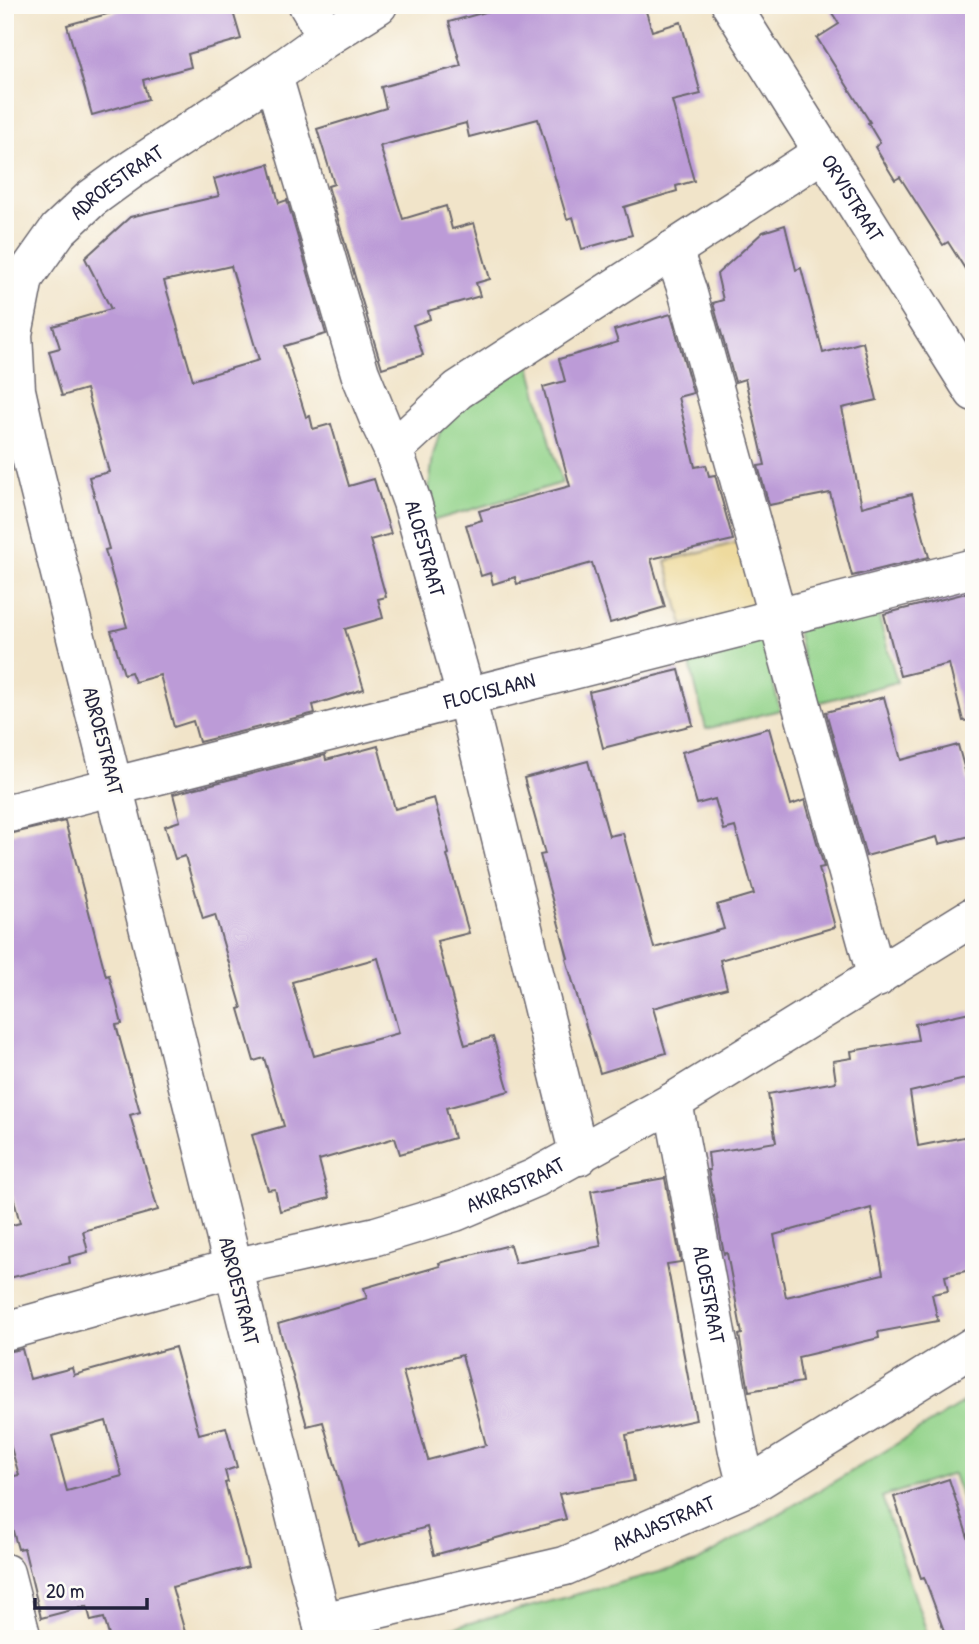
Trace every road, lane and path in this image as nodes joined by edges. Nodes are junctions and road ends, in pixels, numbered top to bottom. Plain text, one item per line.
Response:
1 (308, 5) edge
2 (378, 5) edge
3 (731, 5) edge
4 (327, 37) junction
5 (274, 76) junction
6 (822, 153) junction
7 (673, 250) junction
8 (15, 270) edge
9 (974, 391) edge
10 (393, 450) junction
11 (974, 568) edge
12 (777, 618) junction
13 (466, 696) junction
14 (114, 787) junction
15 (5, 814) edge
16 (974, 916) edge
17 (877, 978) junction
18 (673, 1102) junction
19 (579, 1156) junction
20 (233, 1268) junction
21 (5, 1331) edge
22 (974, 1346) edge
23 (747, 1487) junction
24 (5, 1573) edge
25 (324, 1631) edge
26 (22, 1639) edge

1 - 4 street
2 - 4 street, ADROESTRAAT
3 - 6 street, ORVISTRAAT
4 - 5 street, ADROESTRAAT
5 - 8 street, ADROESTRAAT
5 - 10 street, ALOESTRAAT
6 - 7 street
6 - 9 street, ORVISTRAAT
7 - 10 street
7 - 12 street
8 - 14 street, ADROESTRAAT
10 - 13 street, ALOESTRAAT
11 - 12 street, FLOCISLAAN
12 - 13 street, FLOCISLAAN
12 - 17 street
13 - 14 street, FLOCISLAAN
13 - 19 street, ALOESTRAAT
14 - 15 street, FLOCISLAAN
14 - 20 street, ADROESTRAAT
16 - 17 street, AKIRASTRAAT
17 - 18 street, AKIRASTRAAT
18 - 19 street, AKIRASTRAAT
18 - 23 street, ALOESTRAAT
19 - 20 street, AKIRASTRAAT
20 - 21 street, AKIRASTRAAT
20 - 25 street, ADROESTRAAT
22 - 23 street, AKAJASTRAAT
23 - 25 street, AKAJASTRAAT
24 - 26 street

